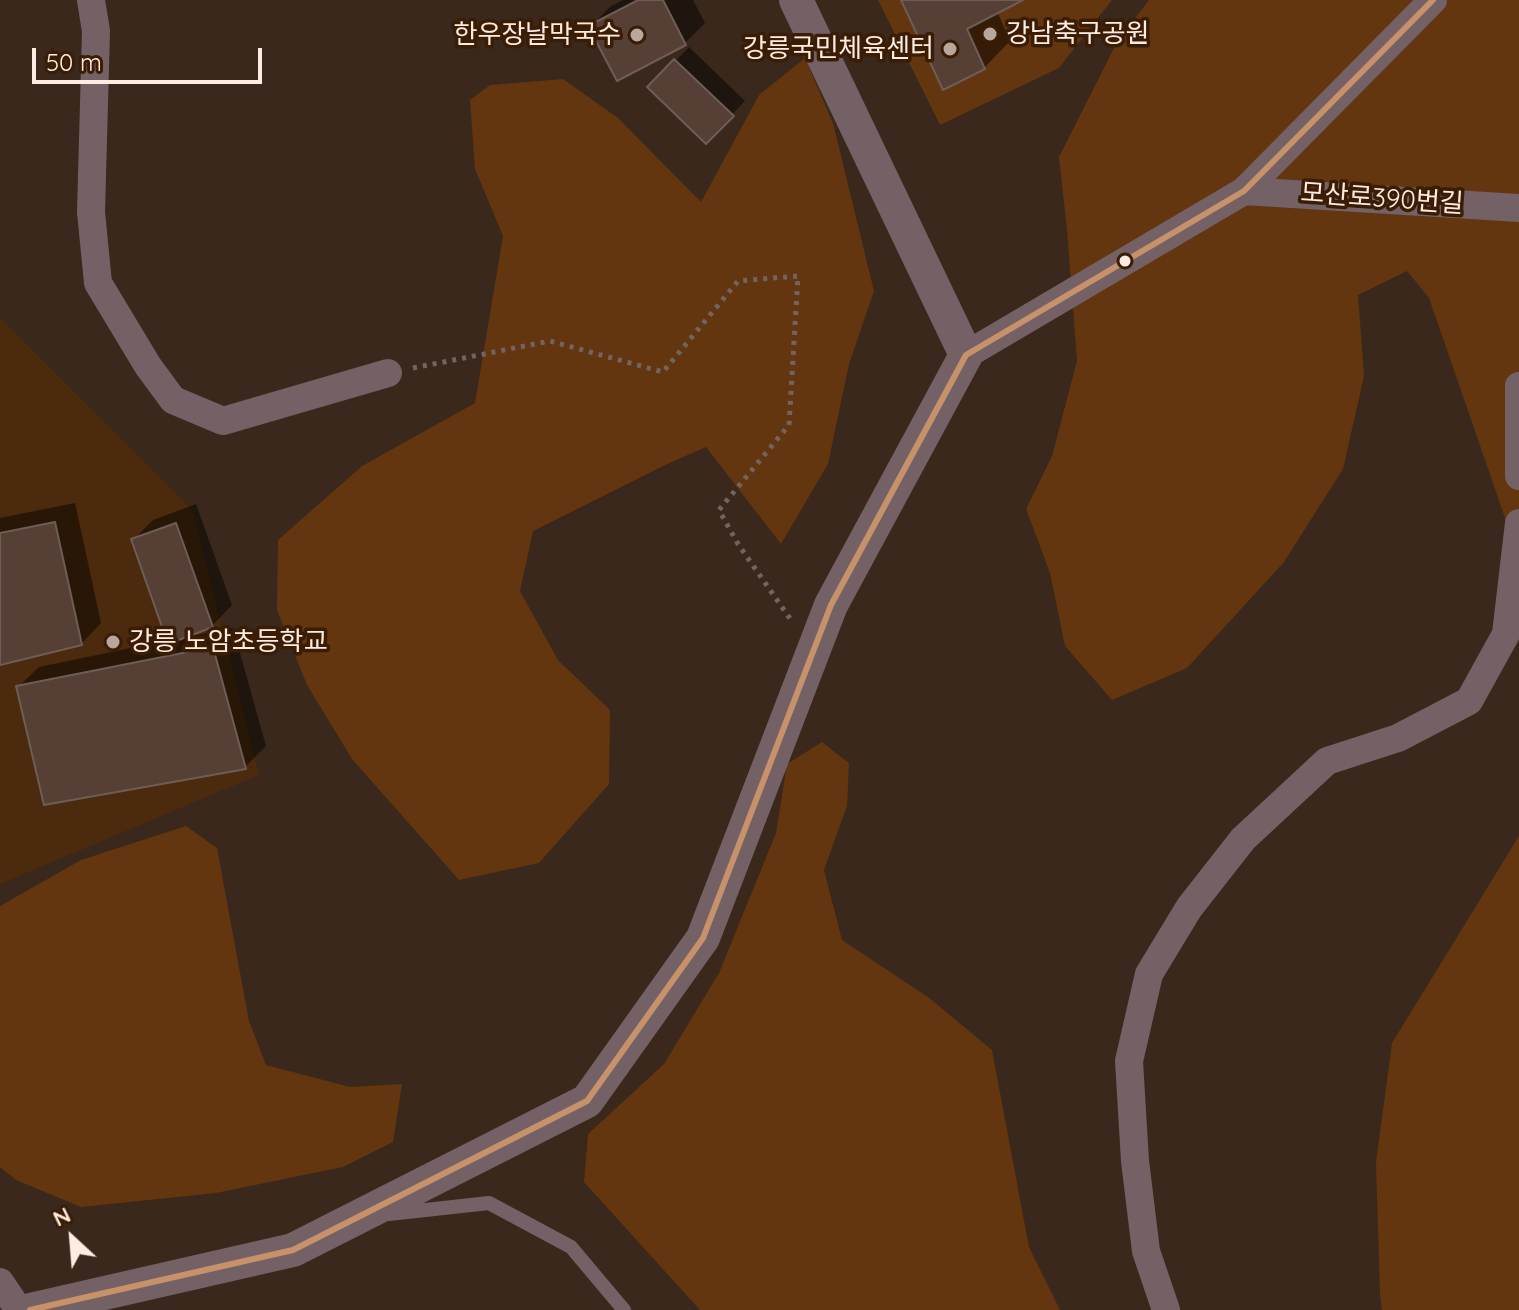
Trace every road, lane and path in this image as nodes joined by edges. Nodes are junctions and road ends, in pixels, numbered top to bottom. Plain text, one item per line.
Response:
1 (91, 0) edge
2 (796, 0) edge
3 (1433, 0) edge
4 (1244, 191) junction
5 (1519, 208) edge
6 (966, 355) junction
7 (388, 373) joint
8 (1519, 386) edge
9 (1519, 476) edge
10 (1519, 523) edge
11 (813, 651) junction
12 (357, 1218) junction
13 (0, 1282) edge
14 (19, 1310) edge
15 (30, 1310) edge
16 (624, 1310) edge
17 (1166, 1310) edge

1 - 7 street
2 - 6 street
3 - 4 street
4 - 5 street, 모산로390번길
4 - 6 street
6 - 11 street
7 - 11 path
8 - 9 street
10 - 17 street
11 - 12 street
12 - 15 street
12 - 16 lane
13 - 14 street

